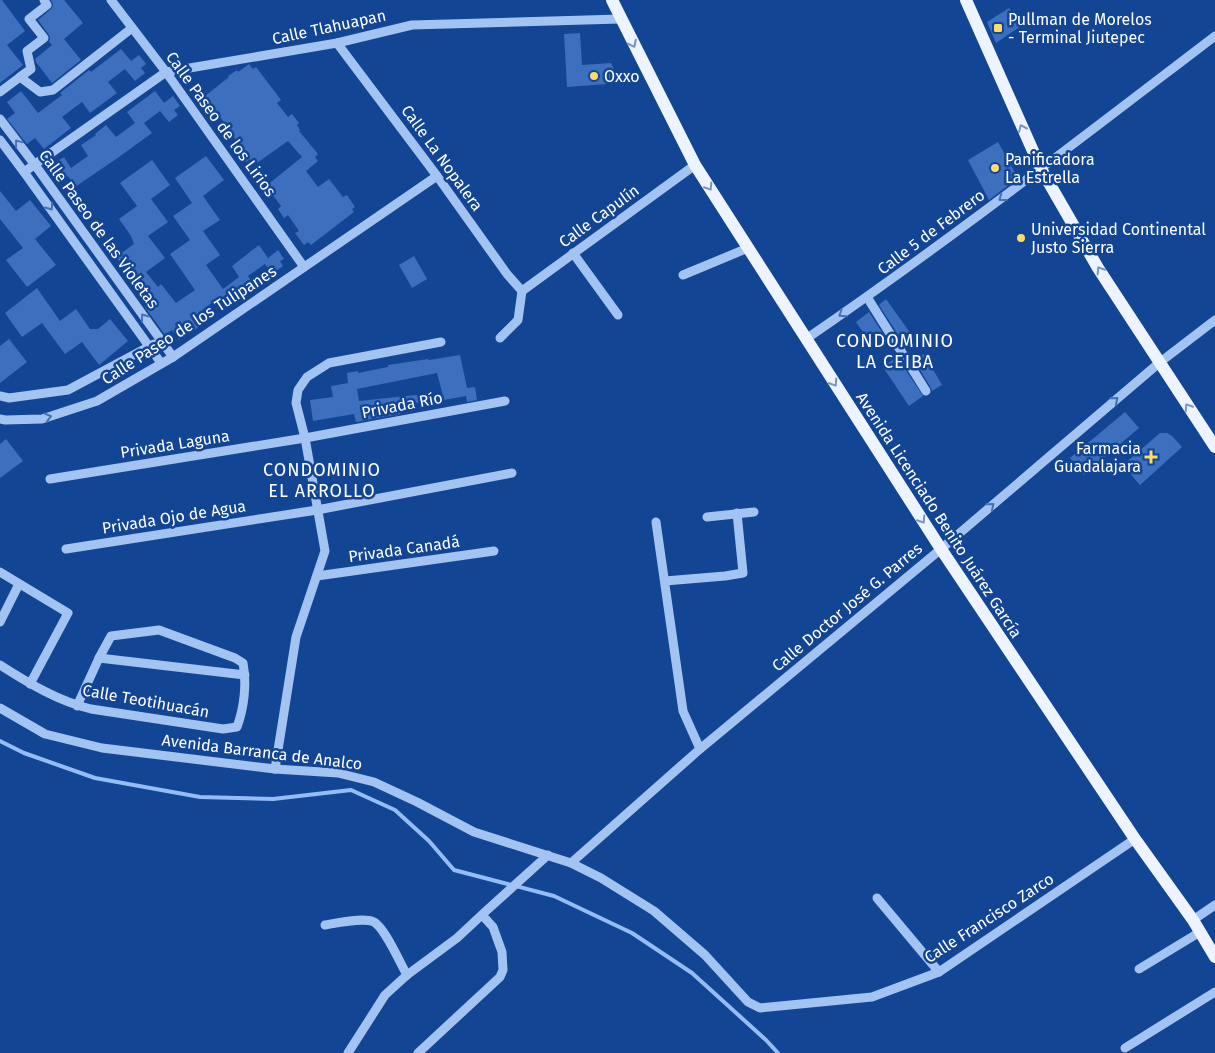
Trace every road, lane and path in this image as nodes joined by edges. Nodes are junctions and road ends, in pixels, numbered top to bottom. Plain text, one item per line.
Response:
1 (44, 0) edge
2 (111, 0) edge
3 (612, 0) edge
4 (968, 1) edge
5 (620, 19) junction
6 (132, 28) junction
7 (1215, 36) edge
8 (337, 43) junction
9 (166, 72) junction
10 (20, 77) junction
11 (0, 92) edge
12 (0, 119) edge
13 (0, 140) edge
14 (35, 165) junction
15 (695, 165) junction
16 (1041, 169) junction
17 (24, 172) junction
18 (437, 176) junction
19 (748, 248) junction
20 (573, 253) junction
21 (304, 267) junction
22 (683, 275) dead end
23 (522, 291) junction
24 (867, 297) junction
25 (618, 315) dead end
26 (1215, 320) edge
27 (500, 338) dead end
28 (806, 339) junction
29 (160, 340) junction
30 (441, 342) dead end
31 (149, 348) junction
32 (173, 357) junction
33 (1159, 363) junction
34 (161, 364) junction
35 (926, 390) dead end
36 (0, 396) edge
37 (505, 401) dead end
38 (0, 419) edge
39 (305, 438) junction
40 (1215, 447) edge
41 (512, 473) dead end
42 (50, 479) dead end
43 (317, 510) junction
44 (754, 512) dead end
45 (737, 514) junction
46 (707, 517) dead end
47 (656, 522) dead end
48 (66, 549) dead end
49 (941, 549) junction
50 (494, 551) dead end
51 (0, 572) edge
52 (317, 576) junction
53 (665, 580) junction
54 (19, 584) junction
55 (0, 622) edge
56 (99, 658) junction
57 (0, 665) edge
58 (245, 675) junction
59 (30, 684) junction
60 (77, 706) junction
61 (0, 708) edge
62 (700, 749) junction
63 (275, 769) junction
64 (1135, 840) junction
65 (548, 855) junction
66 (570, 863) junction
67 (877, 898) dead end
68 (1215, 905) edge
69 (484, 913) junction
70 (1192, 920) junction
71 (325, 926) dead end
72 (1200, 932) junction
73 (1215, 957) edge
74 (1139, 969) dead end
75 (939, 972) junction
76 (407, 975) junction
77 (1215, 992) edge
78 (760, 1008) joint
79 (1125, 1048) dead end
80 (348, 1053) edge
81 (418, 1053) edge

1 - 10 street
2 - 6 street, Calle Paseo de los Lirios
3 - 5 main road, Avenida Licenciado Benito Juárez García
16 -> 4 main road
5 - 8 street, Calle Tlahuapan
5 -> 15 main road, Avenida Licenciado Benito Juárez García
6 - 9 street, Calle Paseo de los Lirios
6 - 10 street
7 - 16 street, Calle 5 de Febrero
8 - 9 street, Calle Tlahuapan
8 - 18 street, Calle La Nopalera
9 - 14 street
9 - 21 street, Calle Paseo de los Lirios
10 - 11 street
14 -> 12 street, Calle Paseo de las Violetas
13 - 17 street, Calle Paseo de las Violetas
14 - 17 street
29 -> 14 street, Calle Paseo de las Violetas
15 -> 19 main road, Avenida Licenciado Benito Juárez García
15 - 20 street, Calle Capulín
16 -> 24 street, Calle 5 de Febrero
33 -> 16 main road
17 -> 31 street, Calle Paseo de las Violetas
18 - 21 street, Calle Paseo de los Tulipanes
18 - 23 street, Calle La Nopalera
19 - 22 street
19 - 28 main road, Avenida Licenciado Benito Juárez García
20 - 23 street, Calle Capulín
20 - 25 street
21 - 32 street, Calle Paseo de los Tulipanes
23 - 27 street
24 -> 28 street, Calle 5 de Febrero
24 - 35 street
26 - 33 street, Calle Doctor José G. Parres
28 -> 49 main road, Avenida Licenciado Benito Juárez García
29 - 31 street, Calle Paseo de los Tulipanes
29 - 32 street, Calle Paseo de las Violetas
30 - 39 street
31 - 34 street, Calle Paseo de las Violetas
31 - 36 street, Calle Paseo de los Tulipanes
32 - 34 street, Calle Paseo de los Tulipanes
40 -> 33 main road
49 -> 33 street, Calle Doctor José G. Parres
38 -> 34 street, Calle Paseo de los Tulipanes
37 - 39 street, Privada Río
39 - 42 street, Privada Laguna
39 - 43 street
41 - 43 street, Privada Ojo de Agua
43 - 48 street, Privada Ojo de Agua
43 - 52 street
44 - 45 street
45 - 46 street
45 - 53 street
47 - 53 street
49 - 62 street, Calle Doctor José G. Parres
49 - 64 main road, Avenida Licenciado Benito Juárez García
50 - 52 street, Privada Canadá
51 - 54 street
52 - 63 street
53 - 62 street
54 - 55 street
54 - 59 street
56 - 58 street
56 - 58 street
56 - 60 street
57 - 59 street, Calle Teotihuacán
58 - 60 street, Calle Teotihuacán
59 - 60 street, Calle Teotihuacán
61 - 63 street, Avenida Barranca de Analco
62 - 66 street, Calle Doctor José G. Parres
63 - 65 street, Avenida Barranca de Analco
64 - 70 main road, Avenida Licenciado Benito Juárez García
64 - 75 street, Calle Francisco Zarco
65 - 66 street, Avenida Barranca de Analco
65 - 69 street
66 - 78 street, Avenida Barranca de Analco
67 - 75 street
68 - 70 street
69 - 76 street
69 - 81 street
70 - 72 main road, Avenida Licenciado Benito Juárez García
71 - 76 street
72 - 73 main road, Avenida Licenciado Benito Juárez García
72 - 74 street
75 - 78 street, Calle Francisco Zarco
76 - 80 street
77 - 79 street

